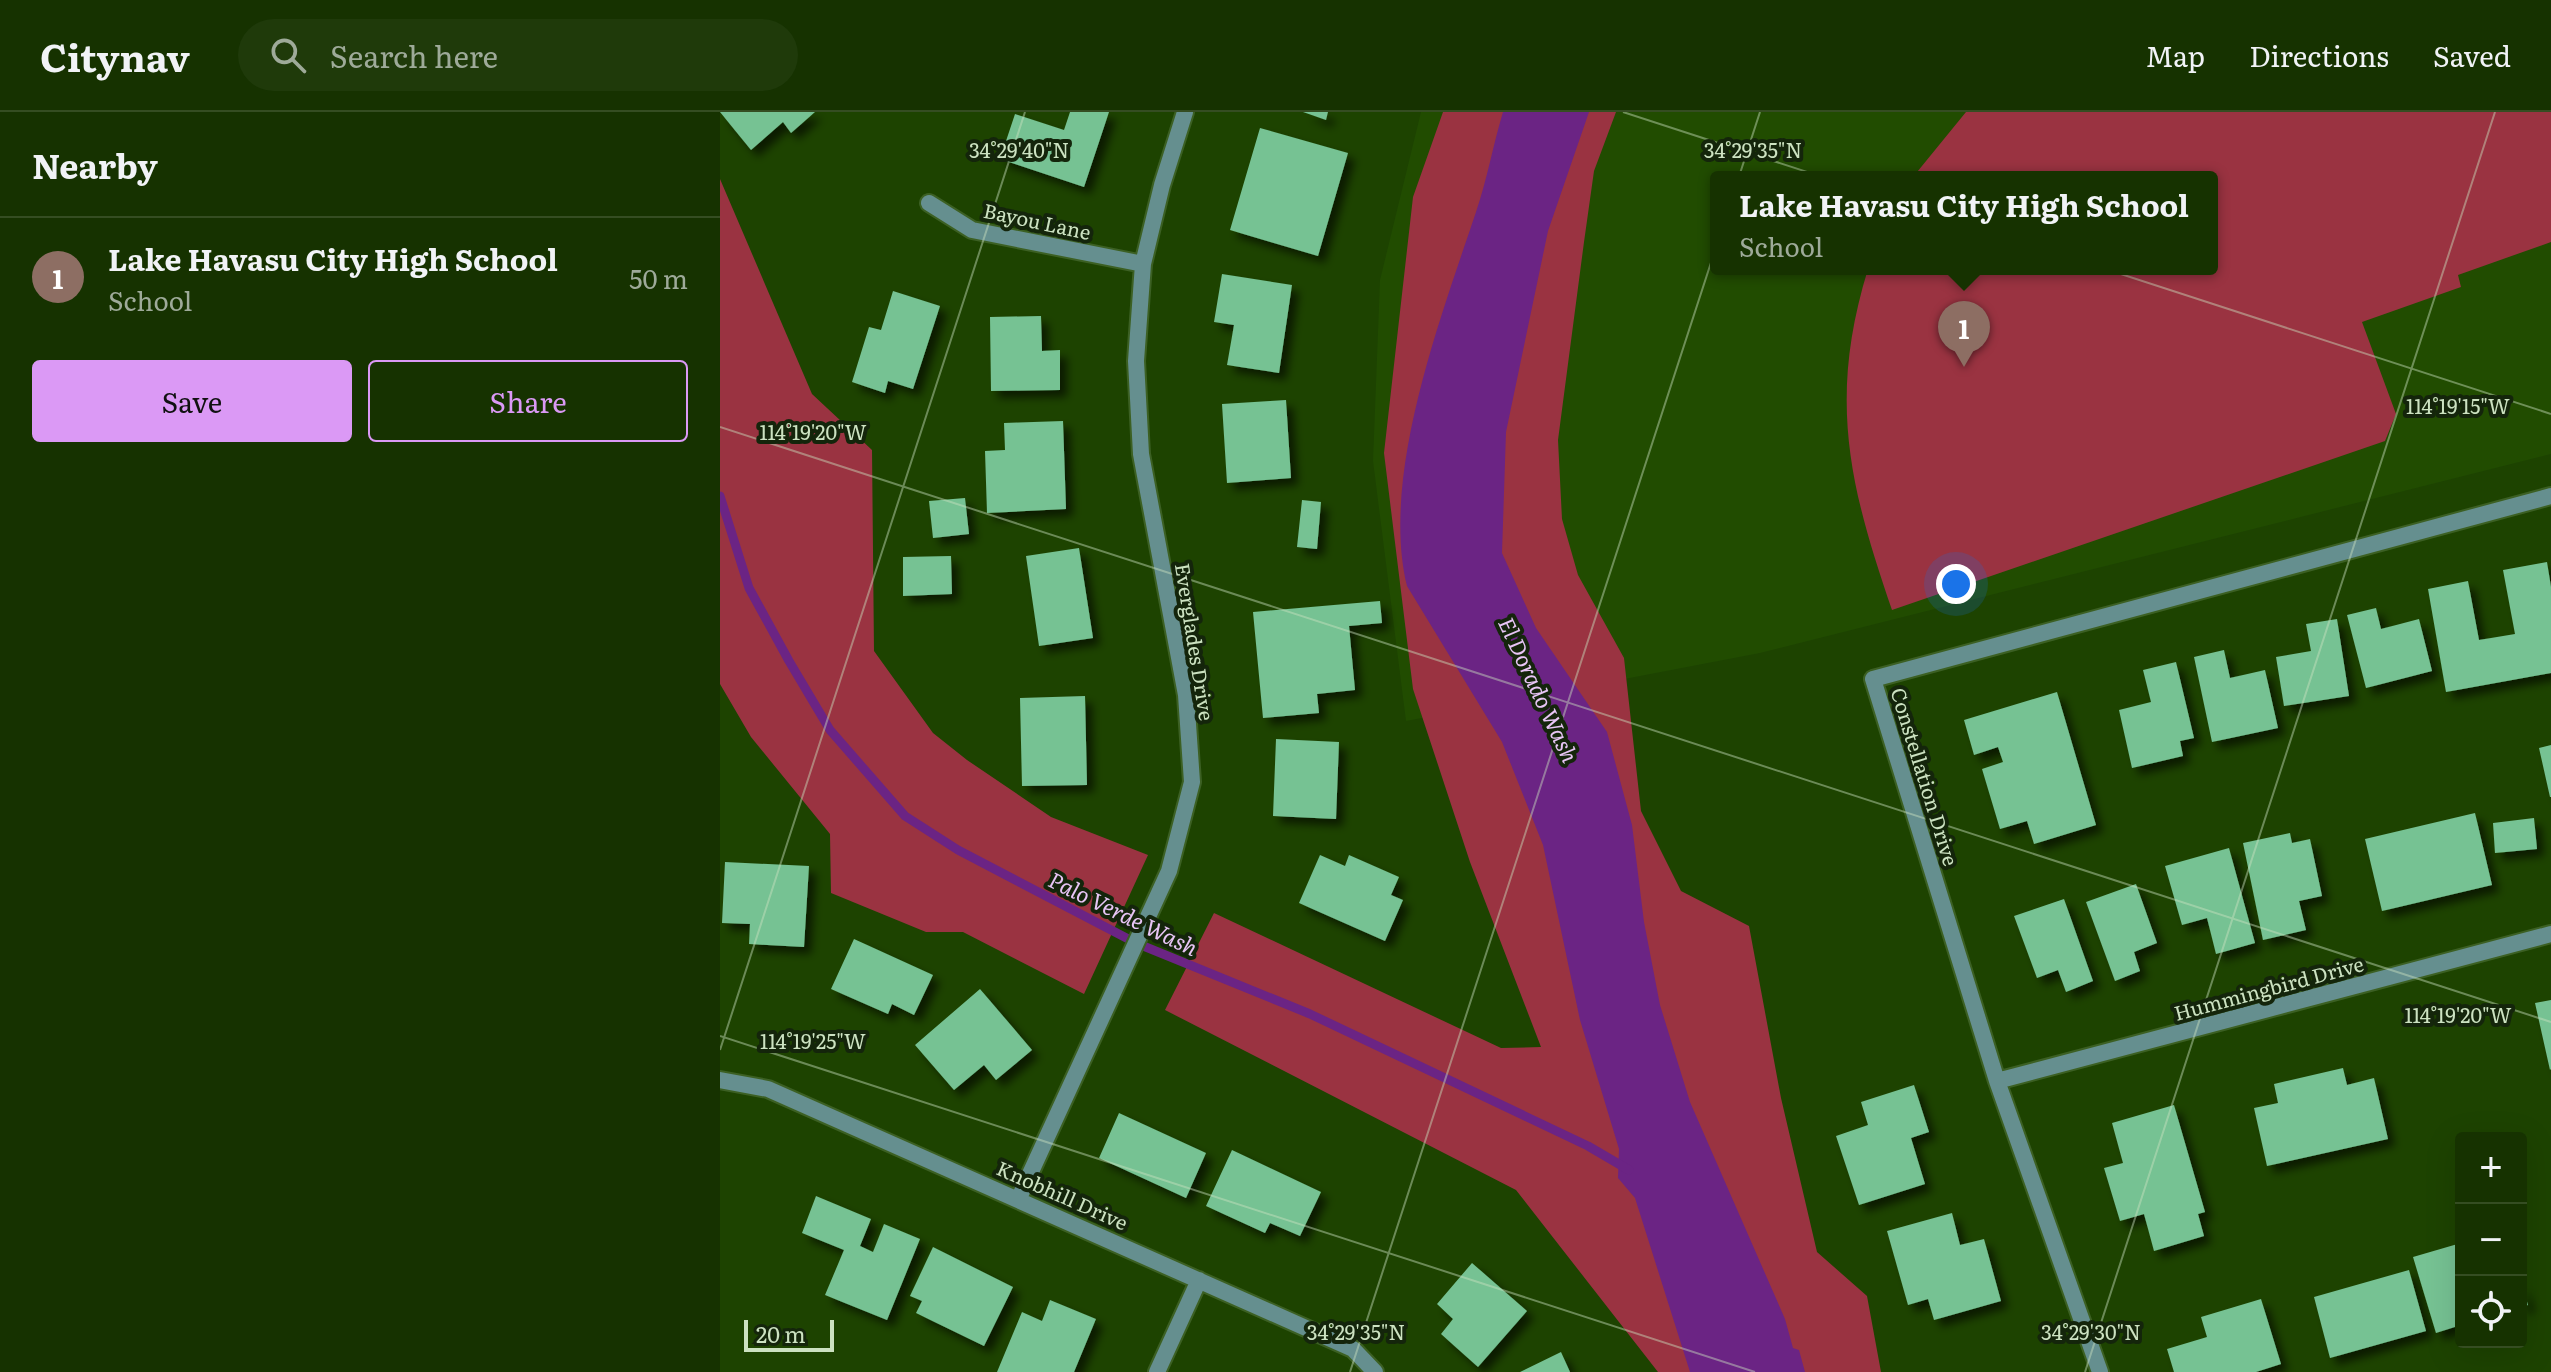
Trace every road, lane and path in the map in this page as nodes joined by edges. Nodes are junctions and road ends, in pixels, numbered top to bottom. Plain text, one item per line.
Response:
1 (1185, 112) edge
2 (929, 203) dead end
3 (1143, 264) junction
4 (2551, 496) edge
5 (2551, 934) edge
6 (720, 1080) edge
7 (1997, 1081) junction
8 (1019, 1198) junction
9 (1199, 1280) junction
10 (1157, 1372) edge
11 (1375, 1372) edge
12 (2100, 1372) edge

1 - 3 street, Everglades Drive
2 - 3 street, Bayou Lane
3 - 8 street, Everglades Drive
4 - 7 street, Constellation Drive
5 - 7 street, Hummingbird Drive
6 - 8 street, Knobhill Drive
7 - 12 street, Constellation Drive
8 - 9 street, Knobhill Drive
9 - 10 street
9 - 11 street, Knobhill Drive

